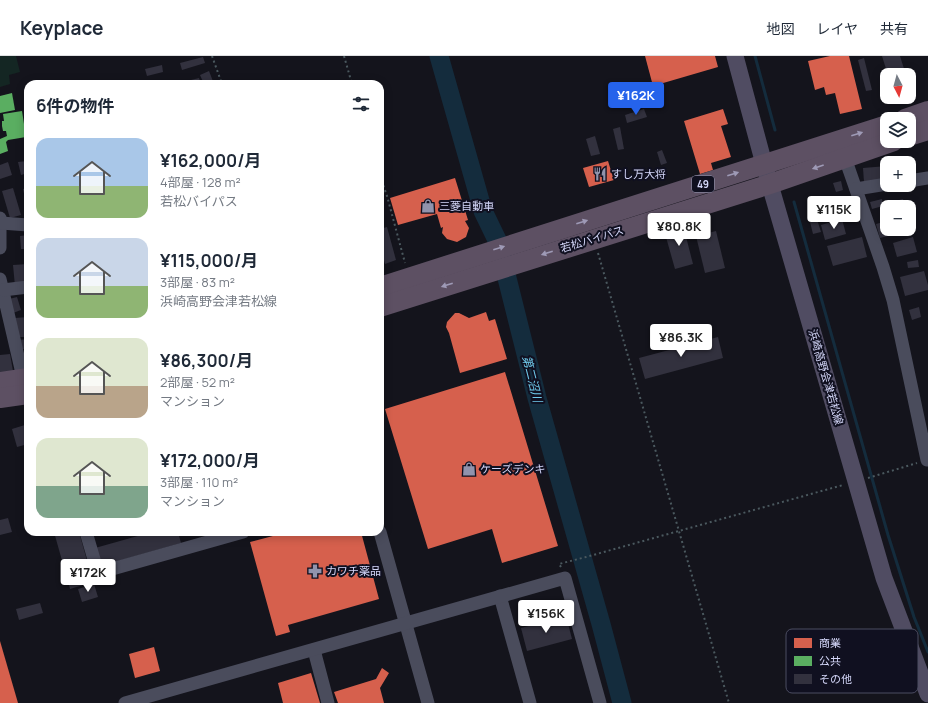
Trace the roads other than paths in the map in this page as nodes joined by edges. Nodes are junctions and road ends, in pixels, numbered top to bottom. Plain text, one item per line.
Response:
1 (735, 56) edge
2 (928, 112) edge
3 (916, 116) edge
4 (880, 127) edge
5 (928, 130) edge
6 (916, 134) edge
7 (880, 146) edge
8 (845, 158) junction
9 (764, 164) junction
10 (928, 178) edge
11 (916, 179) edge
12 (770, 184) junction
13 (880, 185) edge
14 (856, 189) junction
15 (0, 220) edge
16 (24, 224) edge
17 (0, 248) edge
18 (521, 252) junction
19 (482, 264) junction
20 (1, 284) edge
21 (384, 286) edge
22 (24, 287) edge
23 (384, 305) edge
24 (24, 376) edge
25 (0, 382) edge
26 (24, 386) edge
27 (24, 387) edge
28 (0, 398) edge
29 (927, 460) edge
30 (87, 536) edge
31 (230, 536) edge
32 (381, 536) edge
33 (500, 596) junction
34 (405, 624) junction
35 (903, 629) edge
36 (314, 650) junction
37 (918, 668) edge
38 (928, 694) edge
39 (165, 697) edge
40 (125, 703) edge
41 (328, 703) edge
42 (428, 703) edge
43 (530, 703) edge
44 (600, 703) edge

1 - 9 main road, 浜崎高野会津若松線
2 - 3 highway
9 -> 4 highway, 若松バイパス / 49
5 - 6 highway
7 - 8 highway, 若松バイパス / 49
8 -> 12 highway, 若松バイパス / 49
8 - 14 street
9 - 12 main road, 浜崎高野会津若松線
18 -> 9 highway, 若松バイパス / 49
10 - 11 street
12 -> 18 highway, 若松バイパス / 49
12 - 35 main road, 浜崎高野会津若松線
13 - 14 street
14 - 29 street
15 - 16 street
15 - 17 street
18 - 19 highway, 若松バイパス / 49
19 - 21 highway, 若松バイパス / 49
19 -> 23 highway, 若松バイパス / 49
20 - 22 street
20 - 24 street
25 - 26 highway
27 - 28 highway
30 - 31 street
32 - 34 street
33 - 34 street
33 - 43 street
33 - 44 street
34 - 36 street
34 - 42 street
36 - 39 street
36 - 41 street
37 - 38 main road, 浜崎高野会津若松線
39 - 40 street

